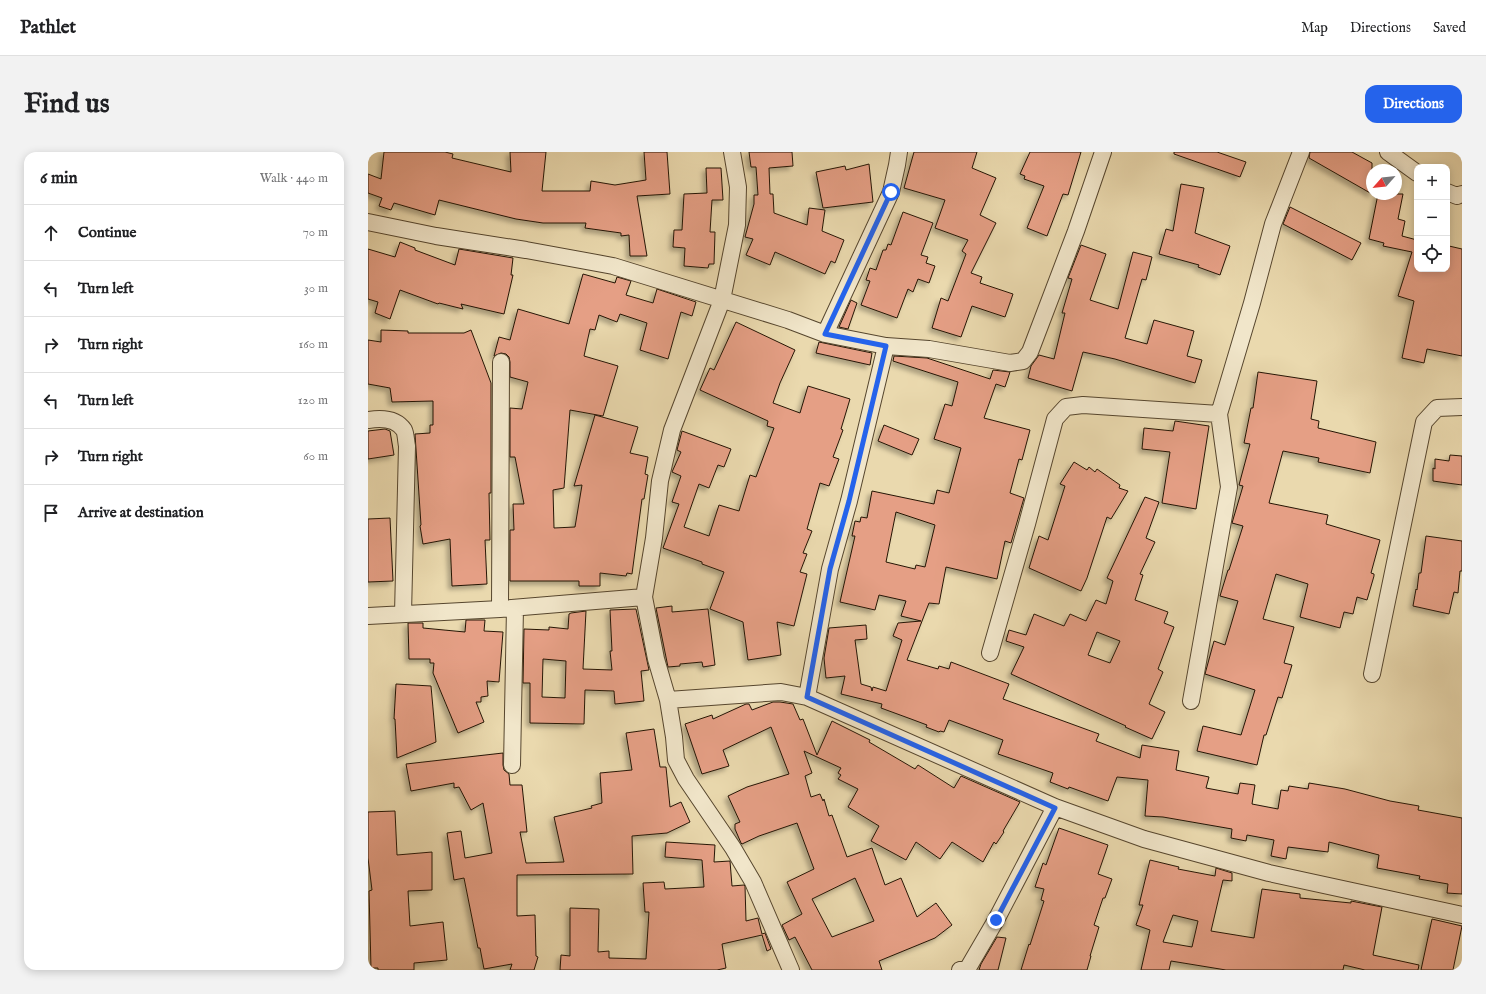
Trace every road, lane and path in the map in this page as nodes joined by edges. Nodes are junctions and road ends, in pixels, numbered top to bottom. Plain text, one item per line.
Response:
1 (732, 152) edge
2 (899, 152) edge
3 (1103, 152) edge
4 (1301, 152) edge
5 (1388, 152) edge
6 (1414, 171) edge
7 (1450, 193) edge
8 (1462, 194) edge
9 (368, 222) edge
10 (722, 300) junction
11 (825, 334) junction
12 (886, 346) junction
13 (501, 362) dead end
14 (1462, 407) edge
15 (1219, 414) junction
16 (368, 420) edge
17 (644, 597) junction
18 (508, 608) junction
19 (403, 614) junction
20 (368, 616) edge
21 (990, 653) dead end
22 (1372, 674) dead end
23 (807, 697) junction
24 (668, 700) junction
25 (1191, 701) dead end
26 (512, 765) dead end
27 (1055, 808) junction
28 (1462, 915) edge
29 (966, 969) edge
30 (791, 970) edge

1 - 10 street
2 - 11 street
3 - 12 street
4 - 15 street
5 - 6 street
7 - 8 street
9 - 10 street
10 - 11 street
10 - 17 street
11 - 12 street
12 - 23 street
13 - 18 street
14 - 22 street
15 - 21 street
15 - 25 street
16 - 19 street
17 - 18 street
17 - 24 street
18 - 19 street
18 - 26 street
19 - 20 street
23 - 24 street
23 - 27 street
24 - 30 street
27 - 28 street
27 - 29 street

